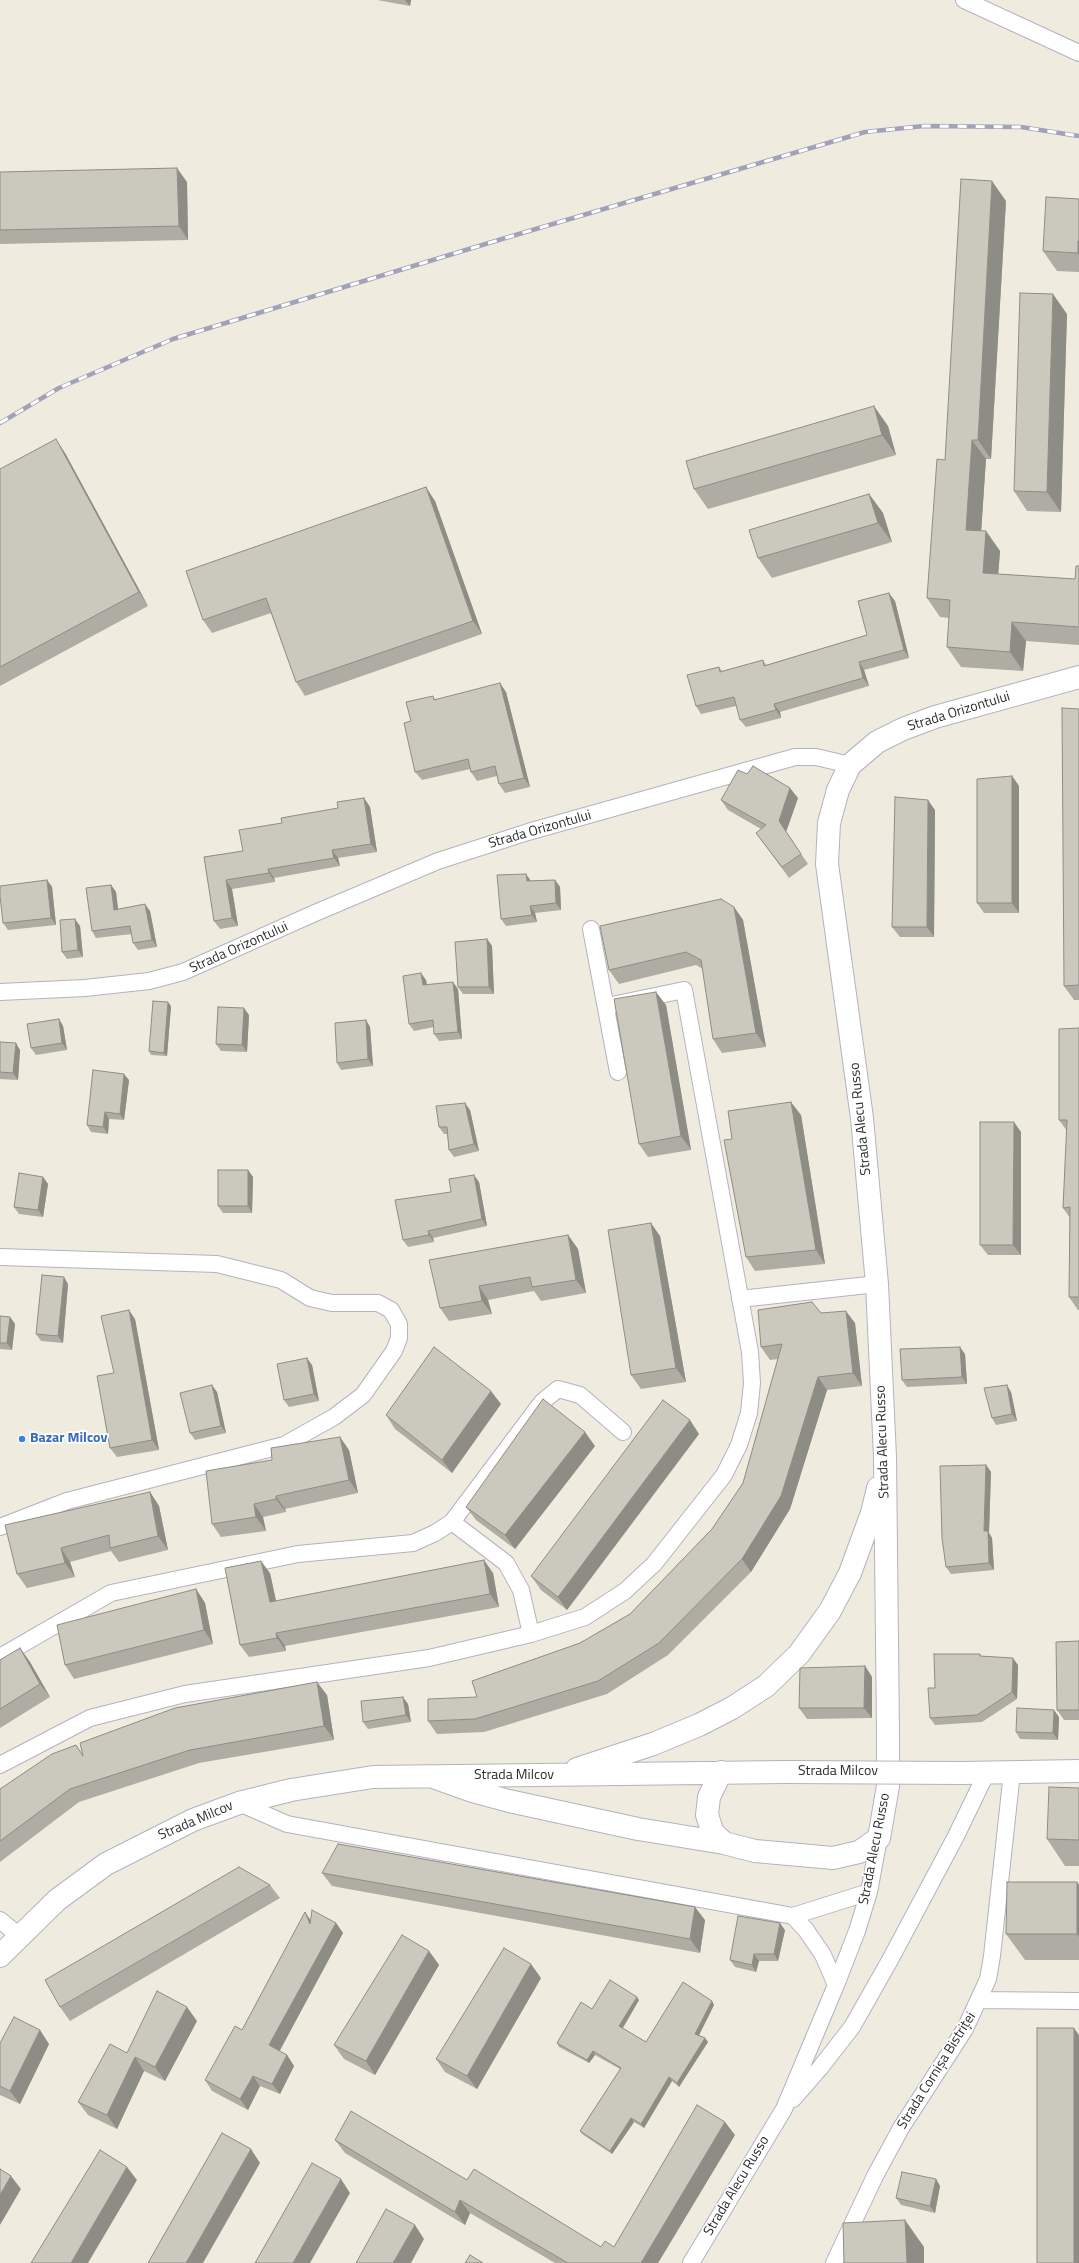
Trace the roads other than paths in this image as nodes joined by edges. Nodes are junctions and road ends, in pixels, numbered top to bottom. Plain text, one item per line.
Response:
1 (964, 0) edge
2 (1079, 53) edge
3 (1079, 676) edge
4 (850, 765) junction
5 (591, 930) dead end
6 (0, 992) edge
7 (607, 1006) junction
8 (618, 1072) dead end
9 (0, 1257) edge
10 (877, 1284) junction
11 (740, 1299) junction
12 (623, 1432) dead end
13 (885, 1457) junction
14 (452, 1522) junction
15 (0, 1527) edge
16 (531, 1634) junction
17 (0, 1657) edge
18 (0, 1765) edge
19 (1079, 1771) edge
20 (721, 1772) junction
21 (987, 1772) junction
22 (1012, 1772) junction
23 (555, 1776) junction
24 (433, 1777) junction
25 (239, 1803) junction
26 (879, 1838) junction
27 (724, 1843) junction
28 (869, 1892) junction
29 (793, 1916) junction
30 (0, 1920) edge
31 (18, 1935) junction
32 (0, 1956) edge
33 (836, 1985) junction
34 (980, 2000) junction
35 (1079, 2001) edge
36 (784, 2109) junction
37 (691, 2263) edge
38 (834, 2263) edge

1 - 2 street
3 - 4 street, Strada Orizontului
4 - 6 street, Strada Orizontului
4 - 10 street, Strada Alecu Russo
5 - 7 street
7 - 8 street
7 - 11 street
9 - 15 street
10 - 11 street
10 - 13 street, Strada Alecu Russo
11 - 16 street
12 - 14 street
13 - 23 street
13 - 26 street, Strada Alecu Russo
14 - 16 street
14 - 17 street
16 - 18 street
19 - 22 street, Strada Milcov
20 - 21 street, Strada Milcov, bridge
20 - 23 street, Strada Milcov
20 - 27 street
21 - 22 street, Strada Milcov
21 - 36 street, Strada Alecu Russo
22 - 34 street, Strada Cornișa Bistriței
23 - 24 street, Strada Milcov
24 - 25 street, Strada Milcov
24 - 27 street
25 - 29 street
25 - 31 street, Strada Milcov
26 - 27 street
26 - 28 street, Strada Alecu Russo
28 - 29 street
28 - 33 street, Strada Alecu Russo
29 - 33 street
30 - 31 street
31 - 32 street, Strada Milcov
33 - 36 street, Strada Alecu Russo
34 - 35 street
34 - 38 street, Strada Cornișa Bistriței
36 - 37 street, Strada Alecu Russo

